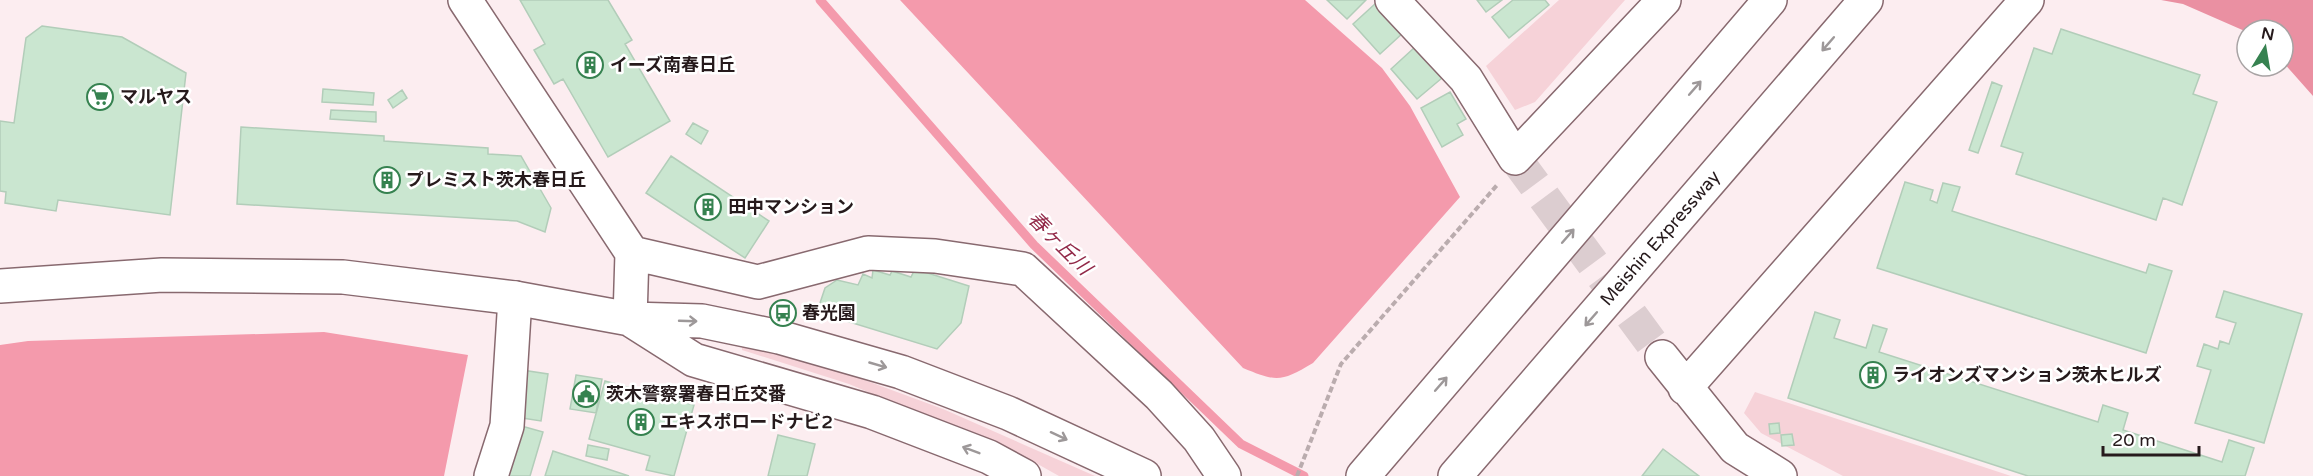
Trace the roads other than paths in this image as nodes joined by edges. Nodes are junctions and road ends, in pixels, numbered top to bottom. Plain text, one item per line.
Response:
1 (465, 0) edge
2 (1392, 0) edge
3 (1664, 0) edge
4 (1770, 0) edge
5 (1866, 0) edge
6 (2027, 0) edge
7 (632, 253) junction
8 (0, 286) edge
9 (515, 298) junction
10 (630, 319) junction
11 (1662, 357) tunnel mouth
12 (1685, 388) junction
13 (491, 476) edge
14 (1024, 476) edge
15 (1144, 476) edge
16 (1224, 476) edge
17 (1363, 476) edge
18 (1455, 476) edge
19 (1780, 476) edge

1 - 7 main road
2 - 3 main road
17 -> 4 main road
5 -> 18 main road, Meishin Expressway
6 - 12 main road
7 - 10 main road
7 - 16 main road
8 - 9 main road
9 - 10 main road
9 - 13 main road
14 -> 10 main road
10 -> 15 main road
11 - 12 main road
12 - 19 main road

